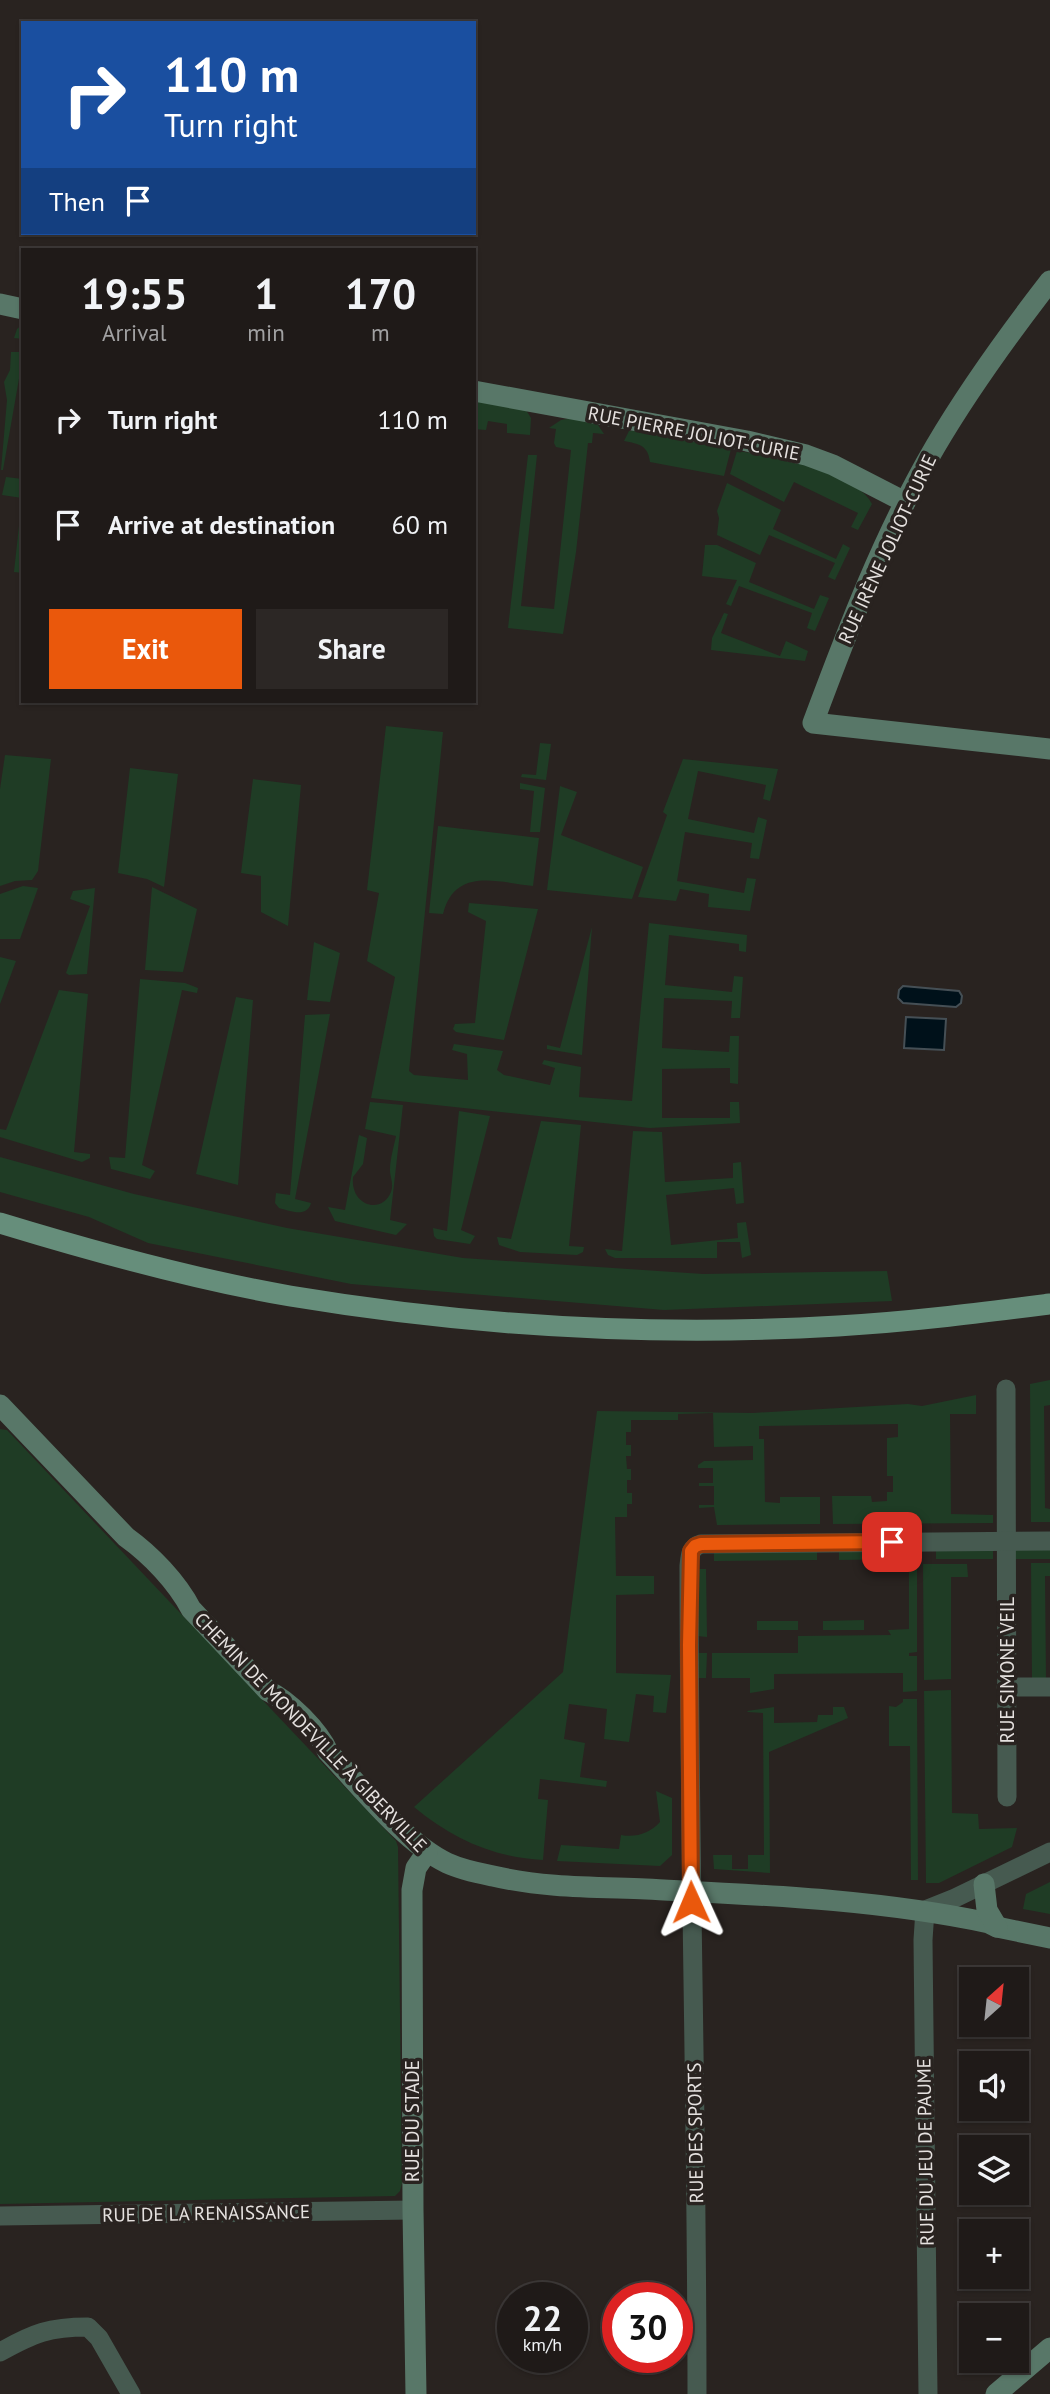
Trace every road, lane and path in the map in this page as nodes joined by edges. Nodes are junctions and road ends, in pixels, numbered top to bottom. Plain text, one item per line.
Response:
1 (1050, 281) edge
2 (0, 304) edge
3 (21, 309) edge
4 (476, 391) edge
5 (905, 502) junction
6 (1050, 749) edge
7 (0, 1223) edge
8 (1050, 1304) edge
9 (1006, 1389) dead end
10 (2, 1408) edge
11 (1050, 1541) edge
12 (1007, 1542) junction
13 (1006, 1687) junction
14 (1050, 1687) edge
15 (1007, 1797) dead end
16 (427, 1852) junction
17 (1050, 1853) edge
18 (691, 1882) junction
19 (984, 1884) junction
20 (925, 1910) junction
21 (998, 1927) junction
22 (1050, 1938) edge
23 (413, 2210) junction
24 (0, 2216) edge
25 (1050, 2348) edge
26 (0, 2352) edge
27 (131, 2394) edge
28 (416, 2394) edge
29 (697, 2394) edge
30 (928, 2394) edge
31 (996, 2394) edge

1 - 5 street, RUE IRÈNE JOLIOT-CURIE
2 - 3 street
4 - 5 street, RUE PIERRE JOLIOT-CURIE
5 - 6 street, RUE IRÈNE JOLIOT-CURIE
7 - 8 main road
9 - 12 street, RUE SIMONE VEIL
10 - 16 street, CHEMIN DE MONDEVILLE À GIBERVILLE
11 - 12 street
12 - 13 street, RUE SIMONE VEIL
12 - 18 street, RUE DES SPORTS
13 - 14 street
13 - 15 street, RUE SIMONE VEIL
16 - 18 street, CHEMIN DE MONDEVILLE À GIBERVILLE
16 - 23 street, RUE DU STADE
17 - 19 street
18 - 20 street, CHEMIN DE MONDEVILLE À GIBERVILLE
18 - 29 street, RUE DES SPORTS
19 - 20 street
19 - 21 street
20 - 21 street, CHEMIN DE MONDEVILLE À GIBERVILLE
20 - 30 street, RUE DU JEU DE PAUME
21 - 22 street, CHEMIN DE MONDEVILLE À GIBERVILLE
23 - 24 street, RUE DE LA RENAISSANCE
23 - 28 street, RUE DU STADE
25 - 31 street
26 - 27 street

